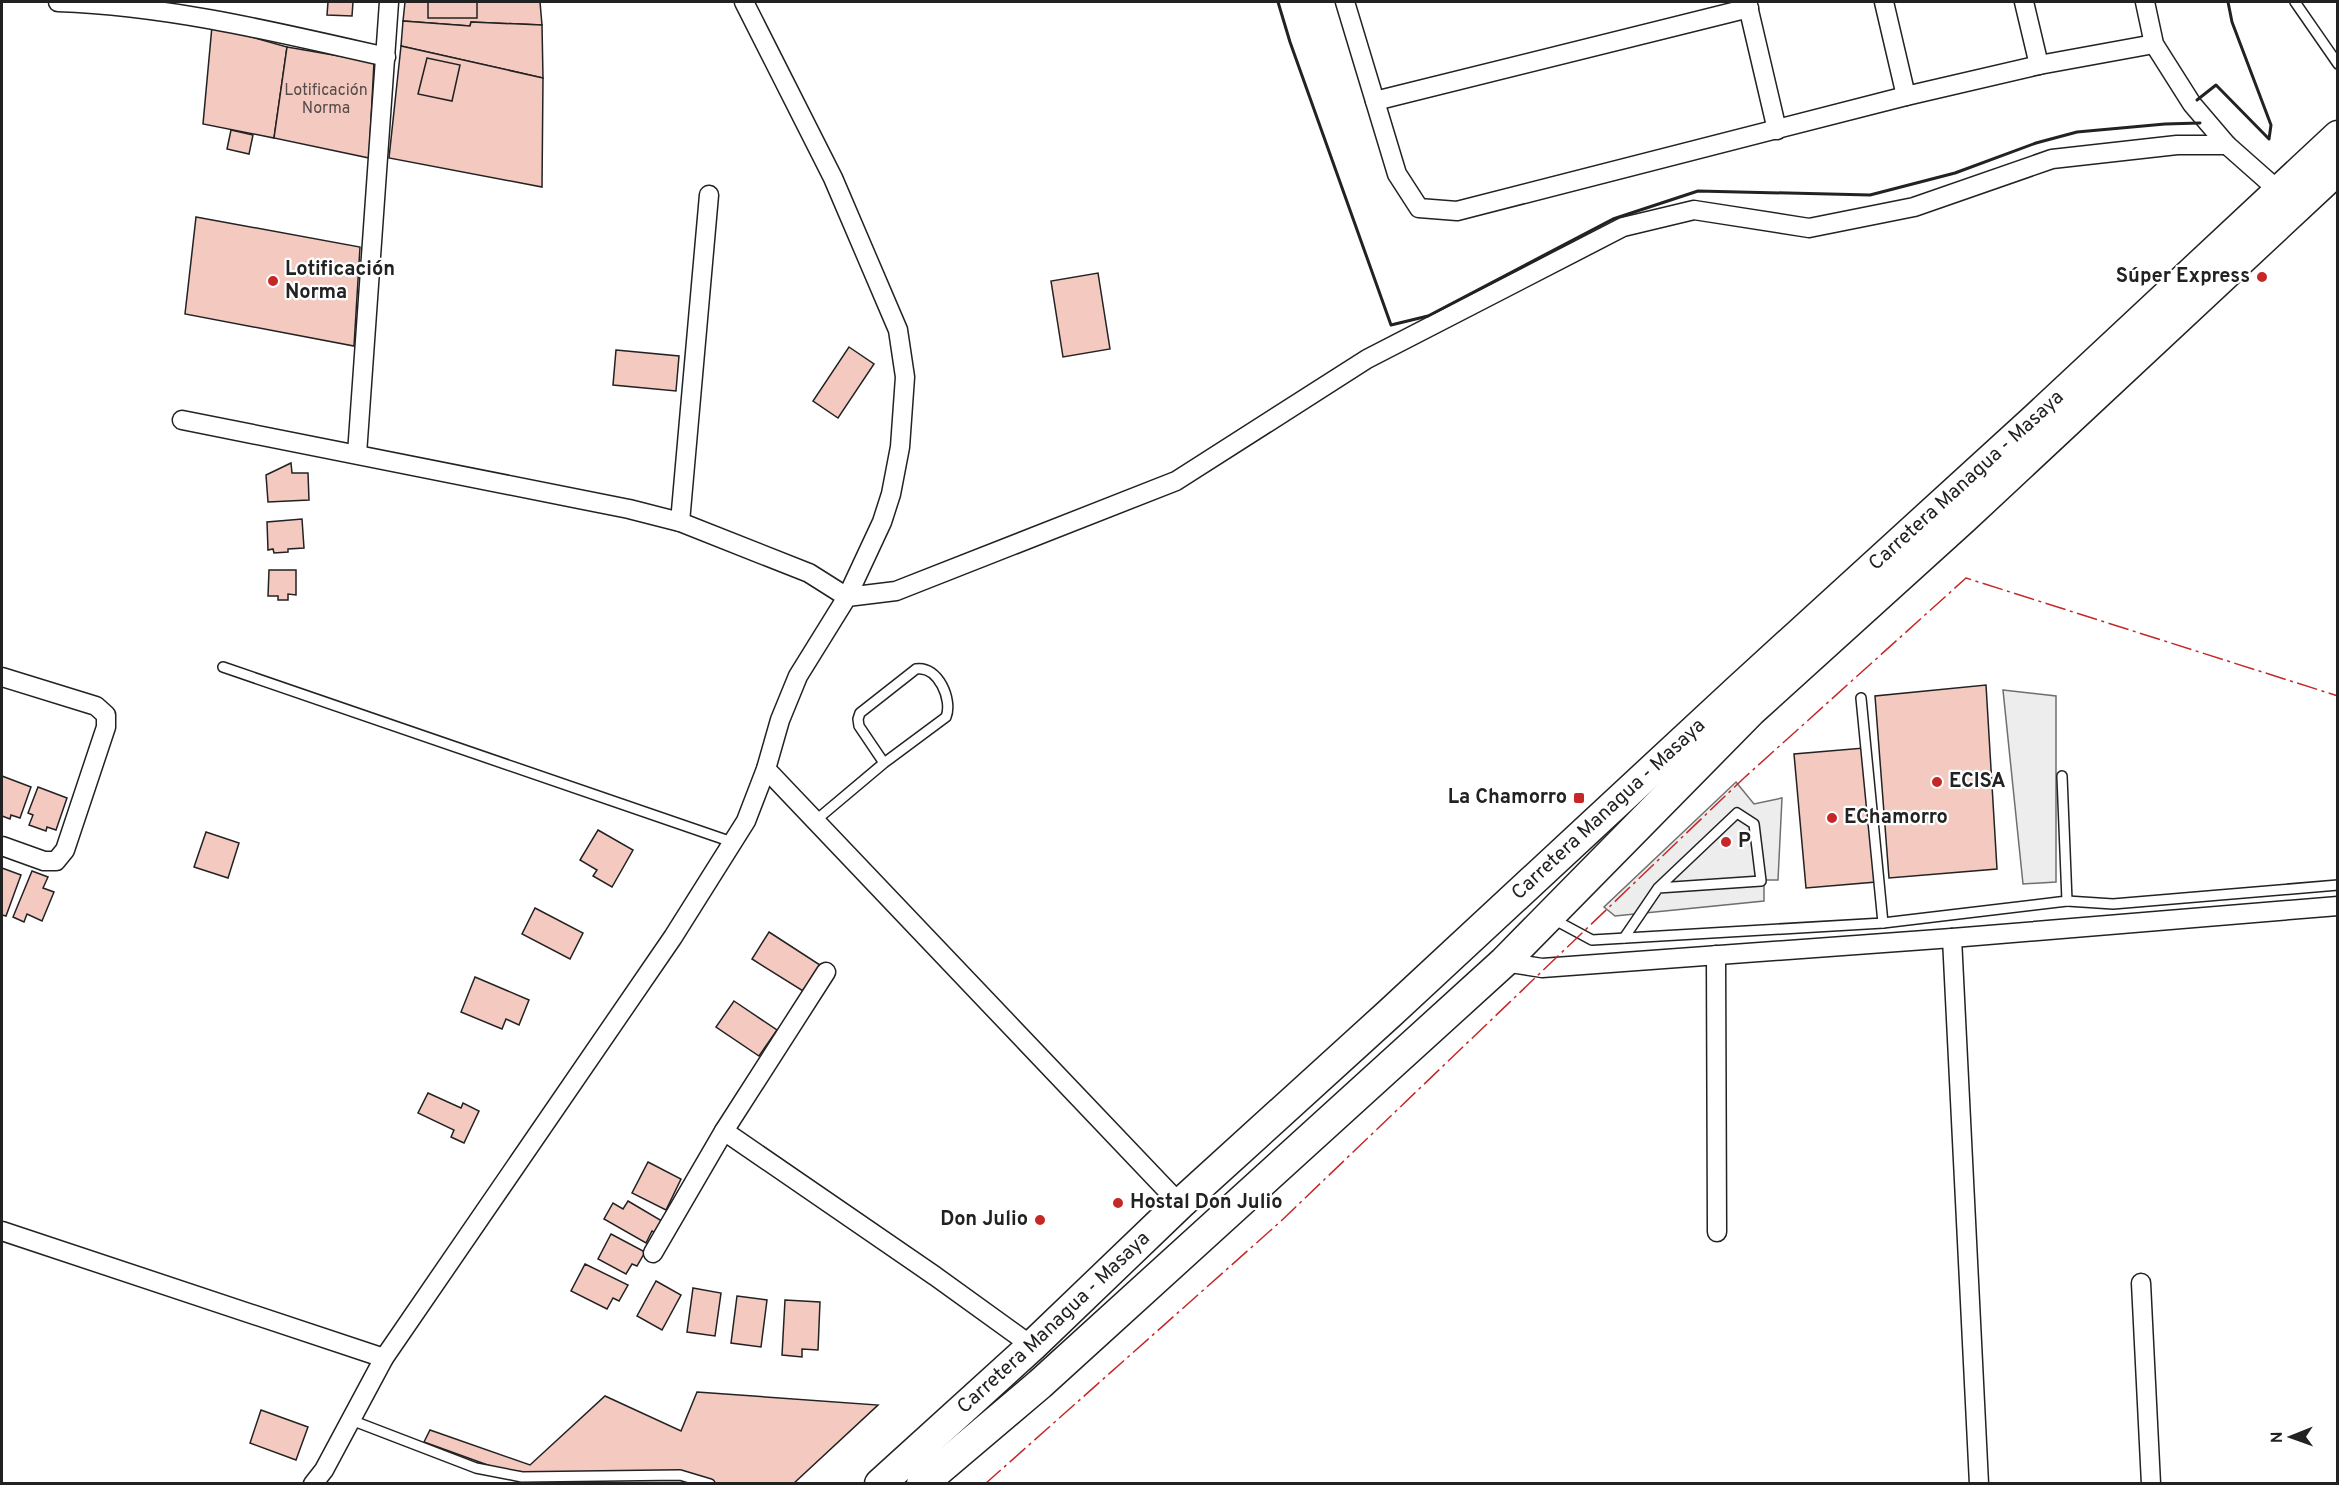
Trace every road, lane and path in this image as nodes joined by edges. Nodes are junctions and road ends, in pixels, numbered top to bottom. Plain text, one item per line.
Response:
1 (58, 2) edge
2 (389, 2) edge
3 (744, 2) edge
4 (1345, 2) edge
5 (1884, 2) edge
6 (2024, 2) edge
7 (2145, 2) edge
8 (2295, 2) edge
9 (1748, 5) edge
10 (2154, 45) junction
11 (386, 57) junction
12 (2337, 64) edge
13 (2039, 65) junction
14 (1906, 96) junction
15 (1375, 100) junction
16 (1777, 130) junction
17 (2337, 136) edge
18 (2227, 145) junction
19 (2335, 175) edge
20 (2279, 191) junction
21 (709, 195) dead end
22 (182, 420) dead end
23 (357, 454) junction
24 (680, 522) junction
25 (846, 597) junction
26 (223, 667) dead end
27 (2, 677) edge
28 (1861, 698) dead end
29 (884, 763) junction
30 (766, 769) junction
31 (2062, 776) dead end
32 (815, 821) junction
33 (732, 842) junction
34 (2, 846) edge
35 (2337, 885) edge
36 (1658, 888) junction
37 (2067, 901) junction
38 (2337, 906) edge
39 (1549, 917) junction
40 (1883, 923) junction
41 (1624, 938) junction
42 (1952, 938) junction
43 (1716, 954) junction
44 (1504, 962) junction
45 (826, 972) dead end
46 (724, 1131) junction
47 (1180, 1204) junction
48 (2, 1230) edge
49 (1717, 1232) dead end
50 (653, 1253) dead end
51 (2141, 1283) dead end
52 (1032, 1346) junction
53 (384, 1358) junction
54 (351, 1420) junction
55 (313, 1484) edge
56 (710, 1484) edge
57 (880, 1484) edge
58 (922, 1484) edge
59 (1979, 1484) edge
60 (2151, 1484) edge

1 - 11 street
2 - 11 street
3 - 25 street
4 - 15 street
5 - 14 street
6 - 13 street
7 - 10 street
8 - 12 lane
9 - 15 street
9 - 16 street
10 - 13 street
10 - 18 street
11 - 23 street
13 - 14 street
14 - 16 street
15 - 16 street
17 - 20 highway, Carretera Managua - Masaya
18 - 20 street
18 - 25 street
19 - 39 highway, Carretera Managua - Masaya
20 - 47 highway, Carretera Managua - Masaya
21 - 24 street
22 - 23 street
23 - 24 street
24 - 25 street
25 - 30 street
26 - 33 lane
27 - 34 street
28 - 40 lane
29 - 29 lane
29 - 32 lane
30 - 32 street
30 - 33 street
31 - 37 lane
32 - 47 street
33 - 53 street
35 - 37 lane
36 - 36 lane
36 - 41 lane
37 - 40 lane
38 - 42 street
39 - 41 lane
39 - 44 highway, Carretera Managua - Masaya
40 - 41 lane
42 - 43 street
42 - 59 street
43 - 44 street
43 - 49 street
44 - 58 highway, Carretera Managua - Masaya
45 - 46 street
46 - 50 street
46 - 52 street
47 - 52 highway, Carretera Managua - Masaya
48 - 53 street
51 - 60 street
52 - 57 highway, Carretera Managua - Masaya
53 - 54 street
54 - 55 street
54 - 56 lane

